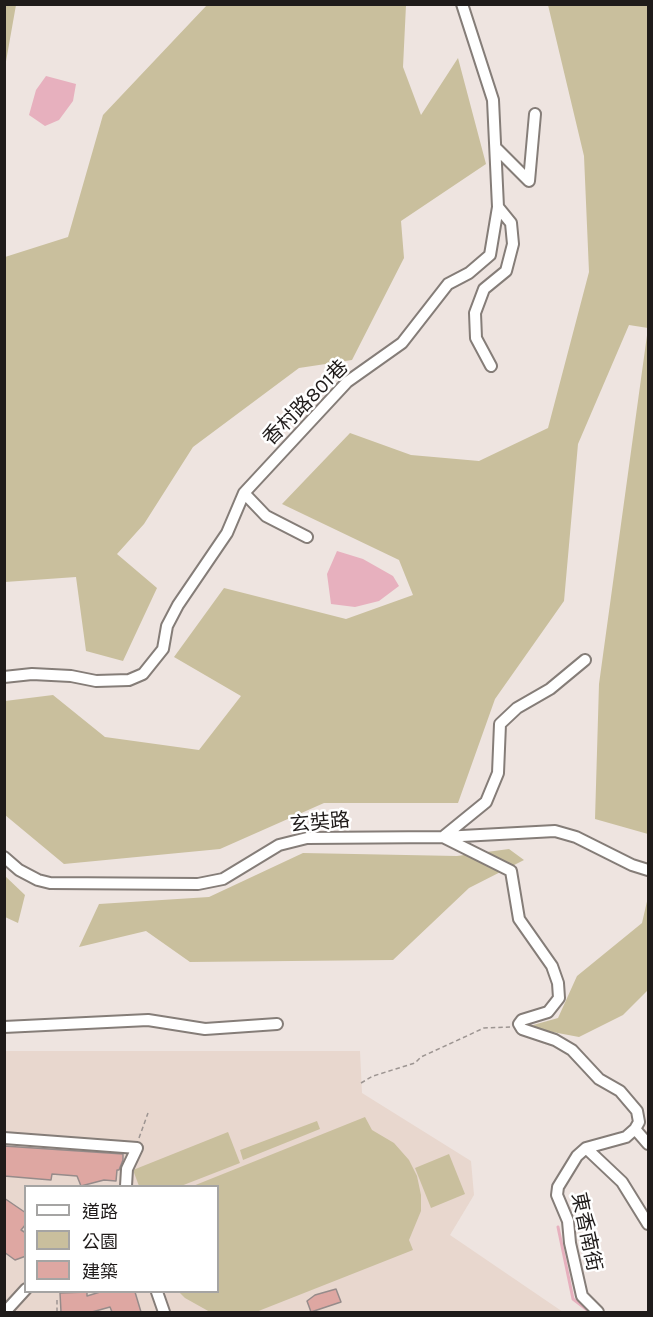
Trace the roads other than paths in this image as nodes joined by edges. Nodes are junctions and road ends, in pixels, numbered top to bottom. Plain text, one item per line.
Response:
1 (462, 4) edge
2 (535, 114) dead end
3 (497, 149) junction
4 (498, 207) junction
5 (491, 366) dead end
6 (244, 493) junction
7 (307, 537) dead end
8 (585, 660) dead end
9 (4, 677) edge
10 (443, 837) junction
11 (4, 857) edge
12 (648, 870) edge
13 (278, 1023) dead end
14 (4, 1027) edge
15 (635, 1130) junction
16 (4, 1138) edge
17 (648, 1144) edge
18 (586, 1148) junction
19 (126, 1185) edge
20 (648, 1224) edge
21 (24, 1291) edge
22 (157, 1293) edge
23 (5, 1312) edge
24 (164, 1312) edge
25 (598, 1312) edge

1 - 3 street, 香村路801巷
2 - 3 street
3 - 4 street, 香村路801巷
4 - 5 street
4 - 6 street, 香村路801巷
6 - 7 street
6 - 9 street, 香村路801巷
8 - 10 street
10 - 11 street, 玄奘路
10 - 12 street, 玄奘路
10 - 15 street
13 - 14 street
15 - 17 street
15 - 18 street
16 - 19 street
18 - 20 street
18 - 25 street, 東香南街
21 - 23 street
22 - 24 street

